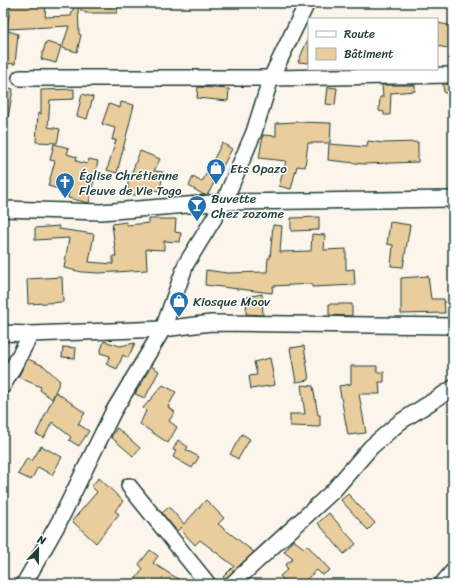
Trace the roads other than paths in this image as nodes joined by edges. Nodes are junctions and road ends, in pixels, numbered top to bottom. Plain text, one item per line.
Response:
1 (307, 3) edge
2 (453, 74) edge
3 (20, 78) dead end
4 (271, 78) junction
5 (453, 199) edge
6 (224, 202) junction
7 (3, 209) edge
8 (453, 326) edge
9 (163, 329) junction
10 (3, 333) edge
11 (31, 334) junction
12 (3, 386) edge
13 (453, 388) edge
14 (129, 486) dead end
15 (453, 571) edge
16 (24, 584) edge
17 (208, 584) edge
18 (232, 584) edge
19 (442, 584) edge

1 - 4 street
2 - 4 street
3 - 4 street
4 - 6 street
5 - 6 street
6 - 7 street
6 - 9 street
8 - 9 street
9 - 11 street
9 - 16 street
10 - 11 street
11 - 12 street
13 - 18 street
14 - 17 street
15 - 19 street

